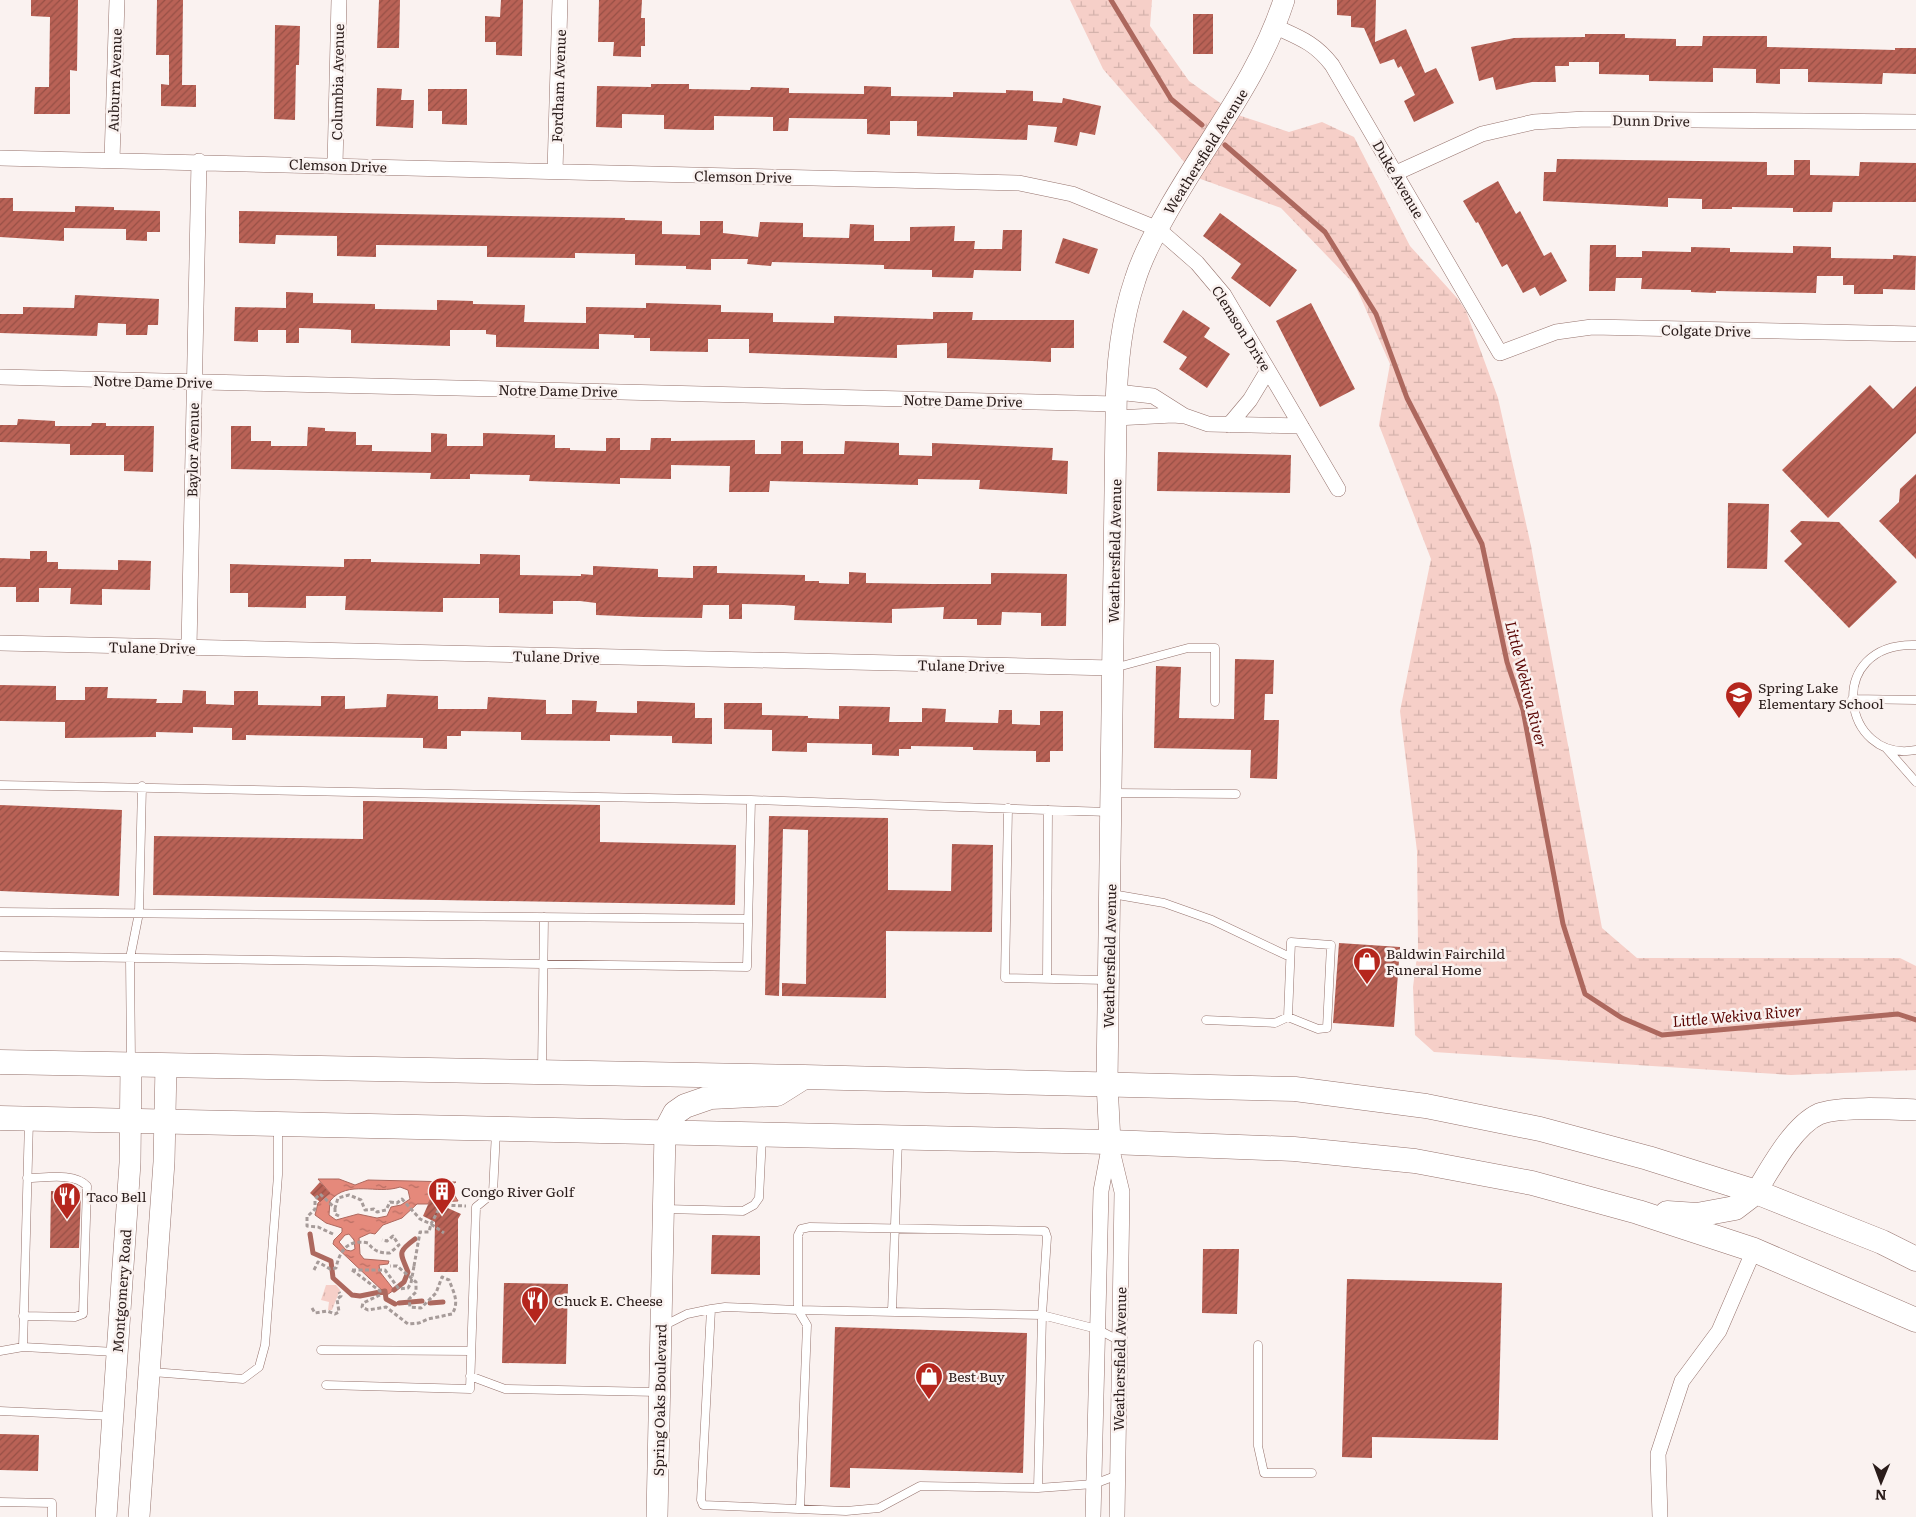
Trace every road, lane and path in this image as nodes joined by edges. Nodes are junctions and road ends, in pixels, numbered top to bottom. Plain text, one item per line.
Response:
1 (117, 0) edge
2 (339, 0) edge
3 (560, 0) edge
4 (1284, 0) edge
5 (1276, 27) junction
6 (1916, 122) edge
7 (0, 158) edge
8 (112, 160) junction
9 (199, 162) junction
10 (336, 165) junction
11 (555, 171) junction
12 (1396, 173) junction
13 (1158, 228) junction
14 (1916, 334) edge
15 (1500, 353) joint
16 (1268, 370) junction
17 (0, 377) edge
18 (194, 382) junction
19 (1116, 405) junction
20 (1185, 416) junction
21 (1229, 425) junction
22 (1301, 426) junction
23 (1338, 489) dead end
24 (0, 643) edge
25 (1916, 645) edge
26 (189, 648) junction
27 (1113, 668) junction
28 (1852, 699) junction
29 (1916, 700) edge
30 (1215, 702) dead end
31 (1886, 748) junction
32 (1916, 750) edge
33 (1916, 782) edge
34 (0, 785) edge
35 (142, 786) junction
36 (1236, 794) dead end
37 (751, 800) junction
38 (1111, 802) junction
39 (1008, 808) junction
40 (1048, 810) junction
41 (1110, 894) junction
42 (0, 912) edge
43 (139, 912) junction
44 (544, 917) junction
45 (748, 919) junction
46 (0, 956) edge
47 (1290, 957) junction
48 (130, 958) junction
49 (543, 964) junction
50 (1047, 979) junction
51 (1108, 980) junction
52 (1288, 1017) junction
53 (1206, 1020) dead end
54 (0, 1062) edge
55 (131, 1065) junction
56 (166, 1065) junction
57 (542, 1072) junction
58 (804, 1076) junction
59 (1107, 1083) junction
60 (1916, 1110) edge
61 (0, 1118) edge
62 (29, 1118) junction
63 (131, 1120) junction
64 (164, 1122) junction
65 (278, 1124) junction
66 (496, 1129) junction
67 (666, 1132) junction
68 (762, 1134) junction
69 (898, 1137) junction
70 (1110, 1142) junction
71 (27, 1178) junction
72 (441, 1192) dead end
73 (1756, 1192) junction
74 (446, 1206) junction
75 (466, 1206) dead end
76 (335, 1208) junction
77 (664, 1209) junction
78 (1638, 1212) junction
79 (339, 1216) dead end
80 (431, 1224) junction
81 (895, 1228) junction
82 (444, 1233) dead end
83 (333, 1234) dead end
84 (382, 1240) dead end
85 (1754, 1250) junction
86 (1916, 1259) edge
87 (390, 1266) dead end
88 (314, 1270) dead end
89 (339, 1292) dead end
90 (312, 1308) dead end
91 (711, 1309) junction
92 (798, 1310) junction
93 (892, 1312) junction
94 (1042, 1315) junction
95 (23, 1316) junction
96 (1916, 1320) edge
97 (661, 1326) junction
98 (1097, 1329) junction
99 (1118, 1340) junction
100 (1258, 1345) dead end
101 (22, 1347) junction
102 (321, 1350) dead end
103 (0, 1351) edge
104 (471, 1351) junction
105 (116, 1352) junction
106 (149, 1372) junction
107 (470, 1376) junction
108 (326, 1385) dead end
109 (660, 1392) junction
110 (0, 1411) edge
111 (111, 1416) junction
112 (1312, 1473) dead end
113 (1118, 1475) junction
114 (1094, 1484) junction
115 (1038, 1488) junction
116 (0, 1502) edge
117 (800, 1509) junction
118 (52, 1517) edge
119 (106, 1517) edge
120 (139, 1517) edge
121 (657, 1517) edge
122 (1093, 1517) edge
123 (1117, 1517) edge
124 (1660, 1517) edge

1 - 8 street, Auburn Avenue
2 - 10 street, Columbia Avenue
3 - 11 street, Fordham Avenue
4 - 5 street, Weathersfield Avenue
5 - 12 street, Duke Avenue
5 - 13 street, Weathersfield Avenue
6 - 12 street, Dunn Drive
7 - 8 street, Clemson Drive
8 - 9 street, Clemson Drive
9 - 10 street, Clemson Drive
9 - 18 street, Baylor Avenue
10 - 11 street, Clemson Drive
11 - 13 street, Clemson Drive
12 - 15 street, Duke Avenue
13 - 16 street, Clemson Drive
13 - 19 street, Weathersfield Avenue
14 - 15 street, Colgate Drive
16 - 21 street
16 - 22 street, Clemson Drive
17 - 18 street, Notre Dame Drive
18 - 19 street, Notre Dame Drive
18 - 26 street, Baylor Avenue
19 - 20 street, Notre Dame Drive
19 - 20 street, Notre Dame Drive
19 - 27 street, Weathersfield Avenue
20 - 21 street, Notre Dame Drive
21 - 22 street, Notre Dame Drive
22 - 23 street, Clemson Drive
24 - 26 street, Tulane Drive
25 - 28 lane
26 - 27 street, Tulane Drive
27 - 30 lane
27 - 38 street, Weathersfield Avenue
28 - 29 lane
28 - 31 lane
31 - 32 lane
31 - 33 lane
34 - 35 lane
35 - 37 lane
35 - 43 lane
36 - 38 lane
37 - 39 lane
37 - 45 lane
38 - 40 lane
38 - 41 street, Weathersfield Avenue
39 - 40 lane
39 - 50 lane
40 - 50 lane
41 - 47 lane
41 - 51 street, Weathersfield Avenue
42 - 43 lane
43 - 44 lane
43 - 48 lane
44 - 45 lane
44 - 49 lane
45 - 49 lane
46 - 48 lane
47 - 52 lane
47 - 52 lane
48 - 49 lane
48 - 55 lane
49 - 57 lane
50 - 51 lane
51 - 59 street, Weathersfield Avenue
52 - 53 lane
54 - 55 main road
55 - 56 main road
55 - 63 street, Montgomery Road
56 - 57 main road
56 - 64 street
57 - 58 main road
58 - 59 main road
58 - 67 main road
59 - 70 street, Weathersfield Avenue
59 - 73 main road
60 - 73 street
61 - 62 main road
62 - 63 main road
62 - 71 lane
63 - 64 main road
63 - 105 street, Montgomery Road
64 - 65 main road
64 - 106 street
65 - 66 main road
65 - 106 lane
66 - 67 main road
66 - 104 lane
67 - 68 main road
67 - 77 street, Spring Oaks Boulevard
68 - 69 main road
68 - 77 lane
69 - 70 main road
69 - 81 lane
70 - 78 main road
70 - 98 street, Weathersfield Avenue
70 - 99 street, Weathersfield Avenue
71 - 95 lane
71 - 95 lane
72 - 74 path
73 - 78 main road
73 - 86 main road
74 - 75 path
74 - 80 path
76 - 79 path
76 - 80 path
76 - 83 path
77 - 97 street, Spring Oaks Boulevard
78 - 85 main road
80 - 82 path
80 - 87 path, bridge
81 - 92 lane
81 - 93 lane
81 - 94 lane
84 - 88 path
85 - 96 main road
85 - 124 street
89 - 90 path
91 - 92 lane
91 - 97 lane
91 - 117 lane
92 - 93 lane
92 - 117 lane
93 - 94 lane
94 - 98 lane
94 - 115 lane
95 - 101 lane
97 - 109 street, Spring Oaks Boulevard
98 - 99 lane
98 - 114 street, Weathersfield Avenue
99 - 113 street, Weathersfield Avenue
100 - 112 lane
101 - 103 lane
101 - 105 lane
102 - 104 lane
104 - 107 lane
105 - 111 street, Montgomery Road
106 - 120 street
107 - 108 lane
107 - 109 lane
109 - 121 street, Spring Oaks Boulevard
110 - 111 lane
111 - 119 street, Montgomery Road
113 - 114 lane
113 - 123 street, Weathersfield Avenue
114 - 115 lane
114 - 122 street, Weathersfield Avenue
115 - 117 lane
116 - 118 lane

